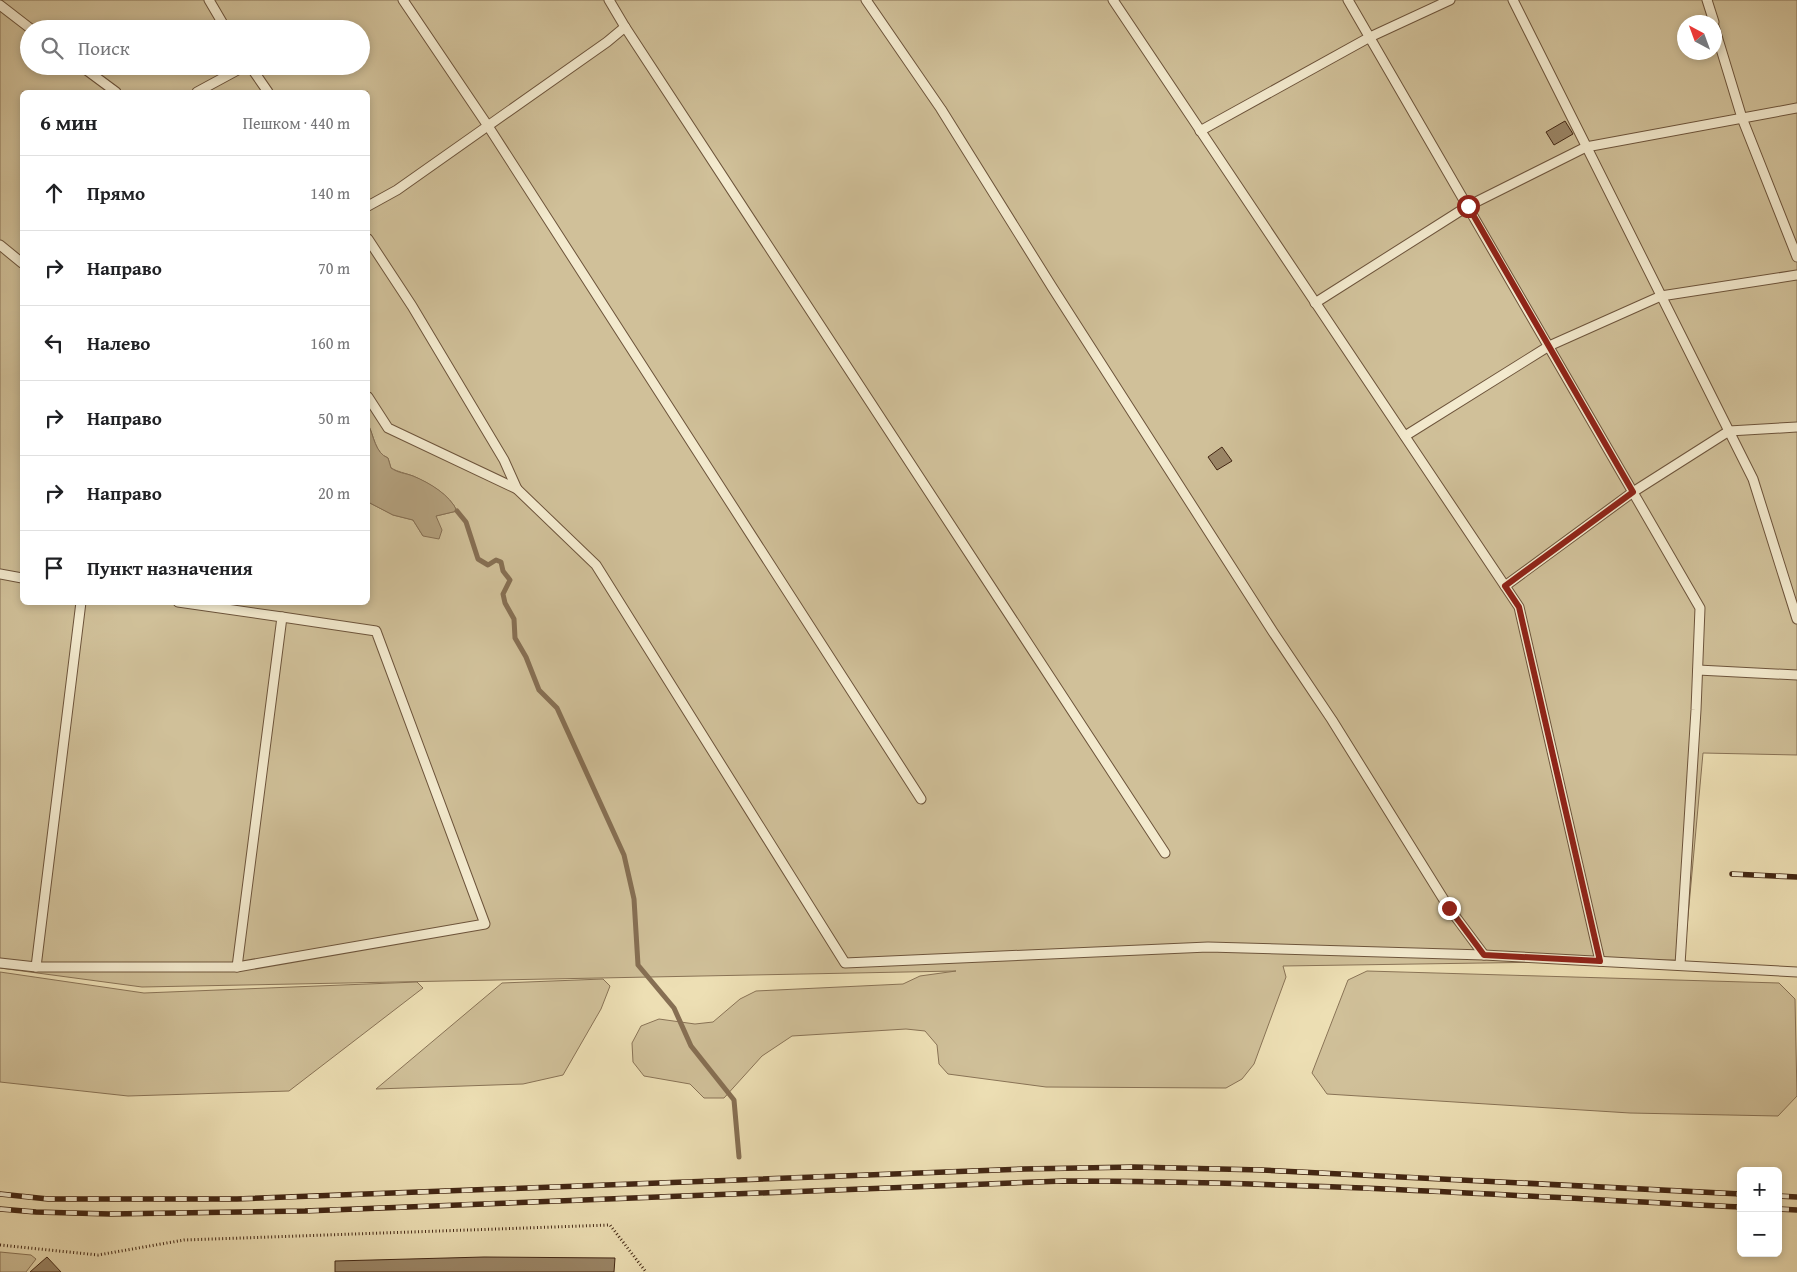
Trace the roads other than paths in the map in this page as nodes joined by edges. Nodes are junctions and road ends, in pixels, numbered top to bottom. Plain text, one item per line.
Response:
1 (209, 0) edge
2 (403, 0) edge
3 (609, 0) edge
4 (866, 0) edge
5 (1112, 0) edge
6 (1348, 0) edge
7 (1450, 0) edge
8 (1513, 0) edge
9 (1707, 0) edge
10 (0, 5) edge
11 (1711, 15) edge
12 (20, 20) edge
13 (221, 20) edge
14 (624, 27) junction
15 (1370, 37) junction
16 (1722, 51) edge
17 (93, 75) edge
18 (228, 75) edge
19 (256, 75) edge
20 (113, 90) edge
21 (201, 90) edge
22 (267, 90) edge
23 (1797, 108) edge
24 (1742, 118) junction
25 (488, 126) junction
26 (1200, 131) junction
27 (1586, 147) junction
28 (370, 205) edge
29 (1468, 206) junction
30 (370, 242) edge
31 (0, 246) edge
32 (1797, 257) edge
33 (20, 261) edge
34 (1797, 275) edge
35 (1661, 296) junction
36 (1315, 303) junction
37 (1549, 346) junction
38 (370, 400) edge
39 (1797, 427) edge
40 (1728, 431) junction
41 (1404, 436) junction
42 (517, 489) junction
43 (1633, 492) junction
44 (0, 574) edge
45 (20, 578) edge
46 (1505, 586) junction
47 (81, 605) edge
48 (199, 605) edge
49 (282, 617) junction
50 (1797, 619) edge
51 (1698, 670) junction
52 (1797, 675) edge
53 (920, 799) dead end
54 (1165, 853) dead end
55 (1484, 955) junction
56 (1600, 961) junction
57 (0, 963) edge
58 (1680, 965) junction
59 (36, 967) junction
60 (237, 967) junction
61 (1797, 972) edge

1 - 13 lane
2 - 25 lane
3 - 14 lane
4 - 55 lane
5 - 26 lane
6 - 15 lane
7 - 15 lane
8 - 27 lane
9 - 11 lane
10 - 12 lane
14 - 25 lane
14 - 54 lane
15 - 26 lane
15 - 29 lane
16 - 24 lane
17 - 20 lane
18 - 21 lane
19 - 22 lane
23 - 24 lane
24 - 27 lane
24 - 32 lane
25 - 28 lane
25 - 53 lane
26 - 36 lane
27 - 29 lane
27 - 35 lane
29 - 36 lane
29 - 37 lane
30 - 42 lane
31 - 33 lane
34 - 35 lane
35 - 37 lane
35 - 40 lane
36 - 41 lane
37 - 41 lane
37 - 43 lane
38 - 42 lane
39 - 40 lane
40 - 43 lane
40 - 50 lane
41 - 46 lane
42 - 55 lane
43 - 46 lane
43 - 51 lane
44 - 45 lane
46 - 56 lane
47 - 59 lane
48 - 49 lane
49 - 60 lane
49 - 60 lane
51 - 52 lane
51 - 58 lane
55 - 56 lane
56 - 58 lane
57 - 59 lane
58 - 61 lane
59 - 60 lane

